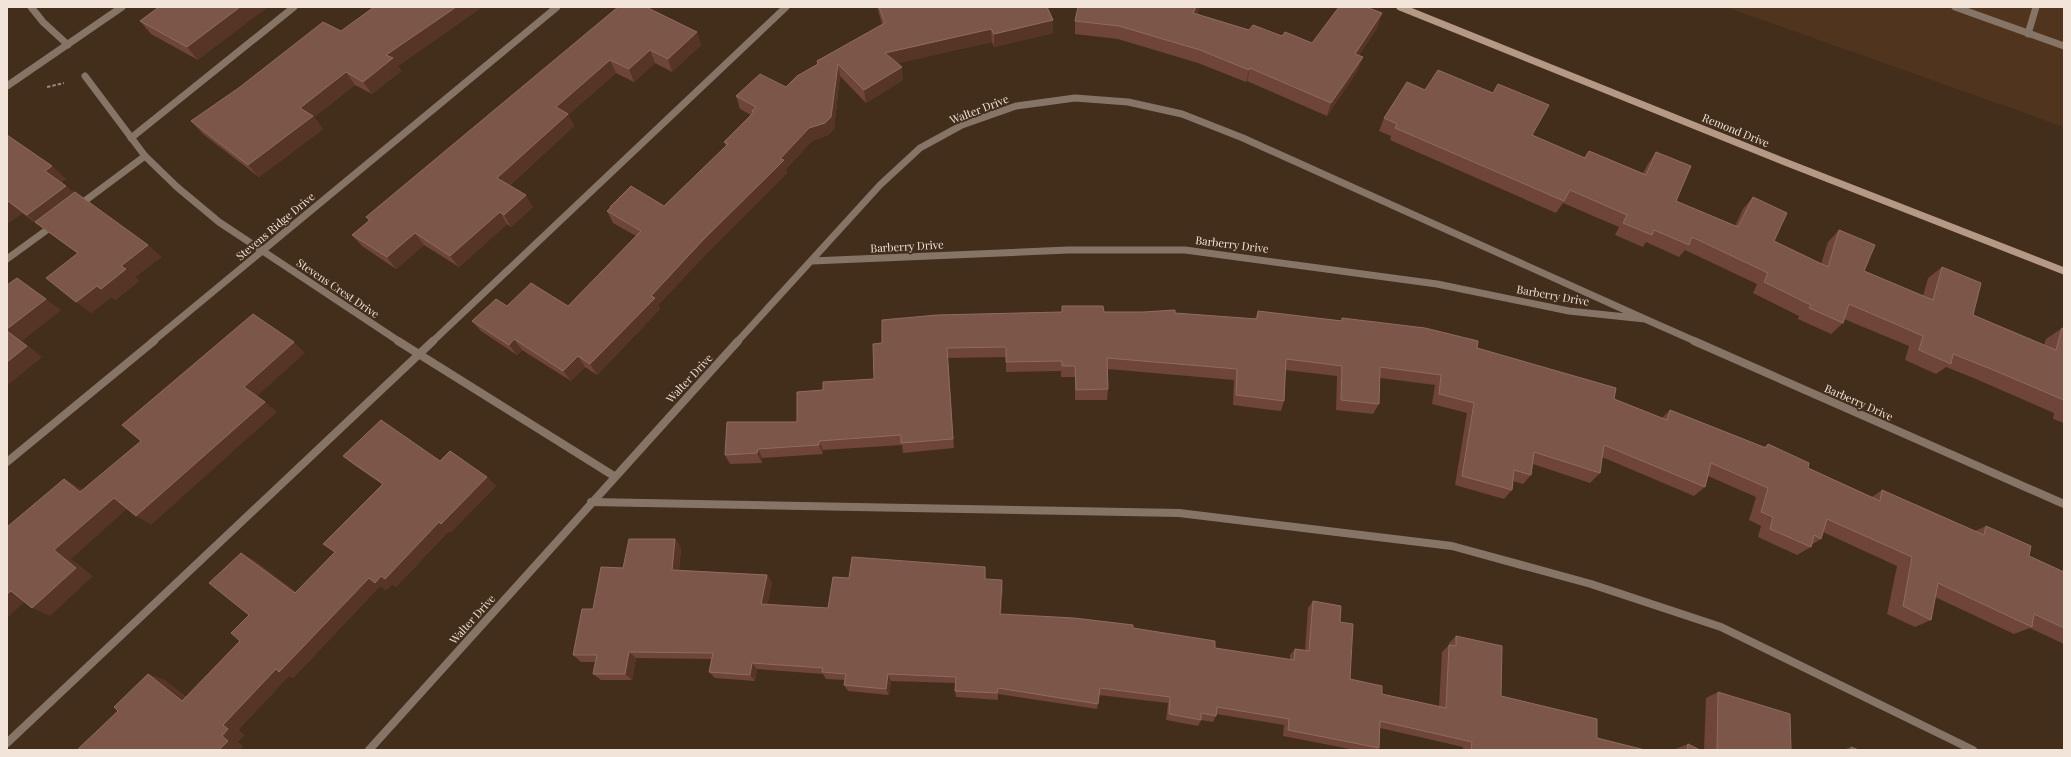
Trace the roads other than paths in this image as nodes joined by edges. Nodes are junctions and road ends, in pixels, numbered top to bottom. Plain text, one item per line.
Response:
1 (31, 7) edge
2 (122, 7) edge
3 (294, 7) edge
4 (557, 7) edge
5 (786, 7) edge
6 (1400, 7) edge
7 (1955, 7) edge
8 (2036, 7) edge
9 (2028, 34) junction
10 (68, 45) junction
11 (2064, 46) edge
12 (85, 76) road end
13 (7, 86) edge
14 (1075, 98) joint
15 (131, 138) junction
16 (145, 156) junction
17 (262, 250) junction
18 (7, 259) edge
19 (812, 261) junction
20 (2064, 271) edge
21 (1645, 320) junction
22 (418, 354) junction
23 (7, 462) edge
24 (614, 476) junction
25 (591, 502) junction
26 (2064, 504) edge
27 (7, 743) edge
28 (369, 750) edge
29 (1973, 750) edge

1 - 10 street
2 - 10 street
3 - 15 street
4 - 17 street, Stevens Ridge Drive
5 - 22 street
6 - 20 street, Remond Drive
7 - 9 street
8 - 9 street
9 - 11 street
10 - 13 street
12 - 15 street, Stevens Crest Drive
14 - 19 street, Walter Drive
14 - 21 street, Barberry Drive
15 - 16 street, Stevens Crest Drive
16 - 17 street, Stevens Crest Drive
16 - 18 street
17 - 22 street, Stevens Crest Drive
17 - 23 street, Stevens Ridge Drive
19 - 21 street, Barberry Drive
19 - 24 street, Walter Drive
21 - 26 street, Barberry Drive
22 - 24 street, Stevens Crest Drive
22 - 27 street
24 - 25 street, Walter Drive
25 - 28 street, Walter Drive
25 - 29 street

